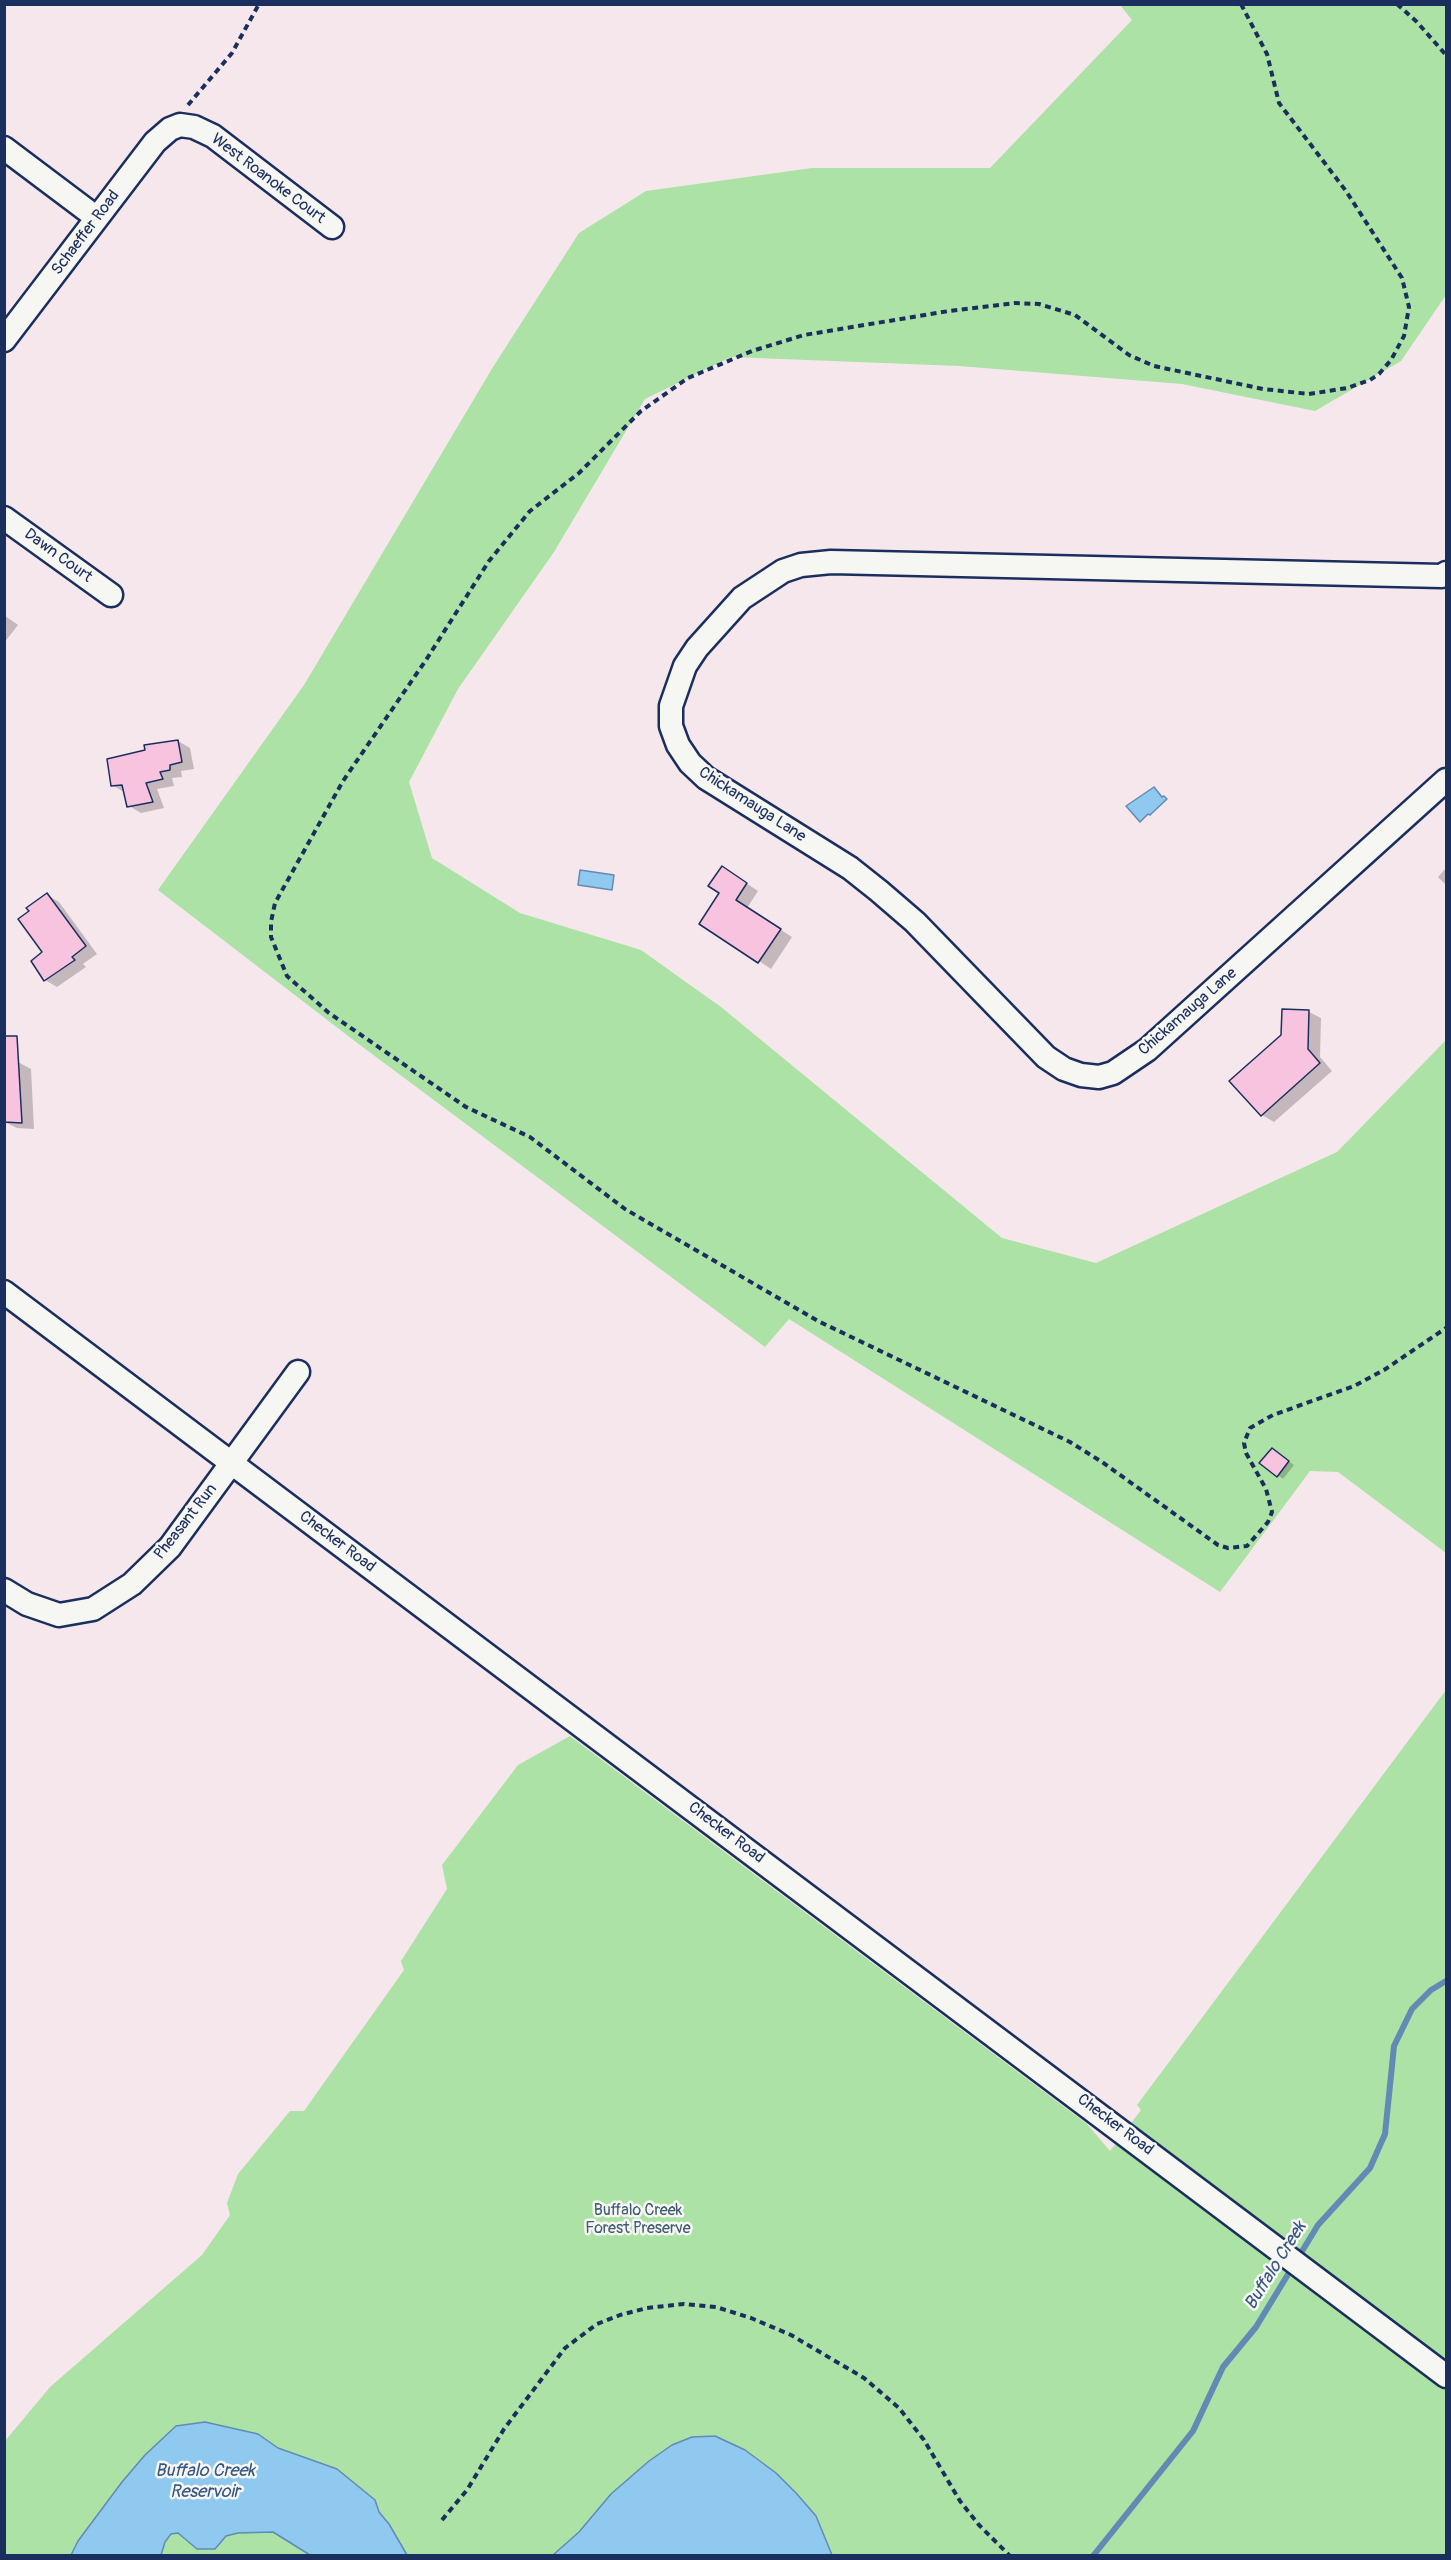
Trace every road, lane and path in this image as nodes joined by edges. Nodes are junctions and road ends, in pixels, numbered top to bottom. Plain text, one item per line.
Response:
1 (259, 4) edge
2 (1240, 4) edge
3 (1397, 4) edge
4 (1446, 55) edge
5 (170, 129) junction
6 (4, 148) edge
7 (97, 218) junction
8 (332, 227) dead end
9 (4, 340) edge
10 (4, 518) edge
11 (1445, 576) edge
12 (111, 595) dead end
13 (1446, 780) edge
14 (4, 1292) edge
15 (1446, 1328) edge
16 (298, 1372) dead end
17 (232, 1463) junction
18 (4, 1590) edge
19 (1446, 2376) edge
20 (442, 2520) dead end
21 (1010, 2556) edge

1 - 5 path
2 - 15 path
3 - 4 path
5 - 7 street, Schaeffer Road
5 - 8 street, West Roanoke Court
6 - 7 street
7 - 9 street, Schaeffer Road
10 - 12 street, Dawn Court
11 - 13 street, Chickamauga Lane
14 - 17 street, Checker Road
16 - 17 street, Pheasant Run
17 - 18 street, Pheasant Run
17 - 19 street, Checker Road
20 - 21 path

